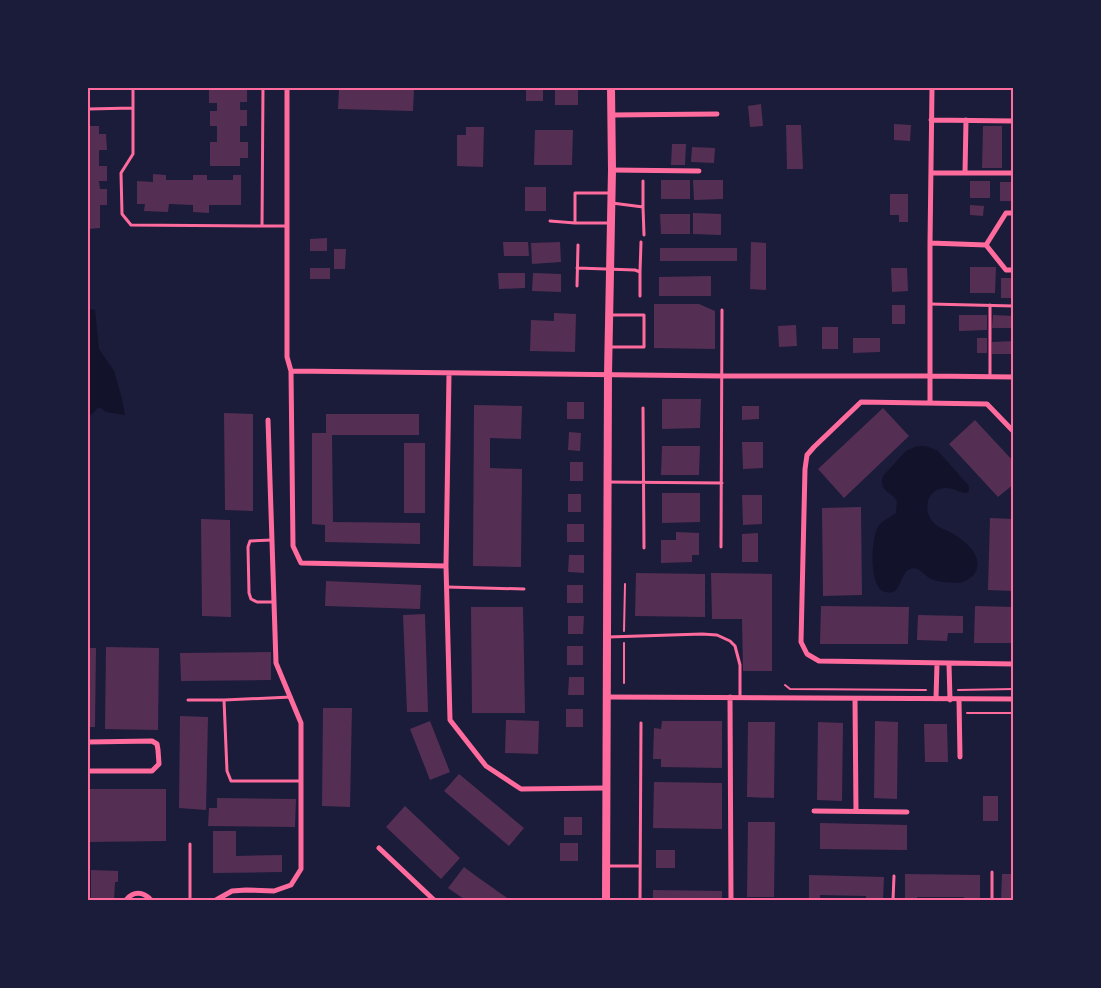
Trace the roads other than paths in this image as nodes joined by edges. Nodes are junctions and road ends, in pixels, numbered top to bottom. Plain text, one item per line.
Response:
1 (133, 88) edge
2 (263, 88) edge
3 (287, 88) edge
4 (611, 88) edge
5 (932, 88) edge
6 (133, 108) junction
7 (88, 109) edge
8 (716, 114) dead end
9 (612, 115) junction
10 (931, 120) junction
11 (966, 120) junction
12 (1014, 121) edge
13 (612, 170) junction
14 (699, 171) dead end
15 (931, 173) junction
16 (965, 173) junction
17 (1014, 173) edge
18 (643, 181) dead end
19 (612, 193) junction
20 (612, 203) junction
21 (643, 206) junction
22 (1014, 213) edge
23 (550, 221) dead end
24 (575, 223) junction
25 (611, 223) junction
26 (262, 226) junction
27 (287, 226) junction
28 (644, 235) dead end
29 (641, 242) dead end
30 (930, 243) junction
31 (578, 245) dead end
32 (986, 245) junction
33 (577, 268) junction
34 (610, 269) junction
35 (1014, 270) edge
36 (640, 272) junction
37 (577, 286) dead end
38 (640, 296) dead end
39 (930, 304) junction
40 (990, 305) junction
41 (1014, 306) edge
42 (722, 310) dead end
43 (609, 315) junction
44 (608, 347) junction
45 (290, 371) junction
46 (448, 374) junction
47 (608, 374) junction
48 (722, 376) junction
49 (931, 376) junction
50 (990, 376) junction
51 (1014, 377) edge
52 (930, 403) junction
53 (643, 408) dead end
54 (268, 420) dead end
55 (1014, 432) edge
56 (608, 482) junction
57 (643, 482) junction
58 (722, 483) junction
59 (272, 540) junction
60 (721, 547) dead end
61 (644, 548) dead end
62 (446, 566) junction
63 (447, 587) junction
64 (524, 589) dead end
65 (274, 602) junction
66 (608, 637) junction
67 (937, 663) junction
68 (949, 664) junction
69 (1014, 664) edge
70 (291, 698) junction
71 (608, 698) junction
72 (730, 698) junction
73 (740, 698) junction
74 (855, 698) junction
75 (936, 699) junction
76 (1014, 699) edge
77 (188, 700) dead end
78 (224, 700) junction
79 (950, 700) junction
80 (959, 700) junction
81 (641, 723) dead end
82 (88, 742) edge
83 (960, 758) dead end
84 (88, 771) edge
85 (301, 781) junction
86 (607, 788) junction
87 (814, 811) dead end
88 (856, 812) junction
89 (907, 812) dead end
90 (190, 844) dead end
91 (380, 848) dead end
92 (606, 866) junction
93 (640, 866) junction
94 (992, 872) dead end
95 (894, 876) dead end
96 (126, 900) edge
97 (151, 900) edge
98 (190, 900) edge
99 (216, 900) edge
100 (434, 900) edge
101 (606, 900) edge
102 (640, 900) edge
103 (731, 900) edge
104 (893, 900) edge
105 (992, 900) edge

1 - 6 lane
2 - 26 lane
3 - 27 street
4 - 9 street
5 - 10 street
6 - 7 lane
6 - 26 lane
8 - 9 street
9 - 13 street
10 - 11 street
10 - 15 street
11 - 12 street
11 - 16 street
13 - 14 street
13 - 19 street
15 - 16 street
15 - 30 street
16 - 17 street
18 - 21 lane
19 - 20 street
19 - 24 lane
20 - 21 lane
20 - 25 street
21 - 28 lane
22 - 32 street
23 - 24 lane
24 - 25 lane
25 - 34 street
26 - 27 lane
27 - 45 street
29 - 36 lane
30 - 32 street
30 - 39 street
31 - 33 lane
32 - 35 street
33 - 34 lane
33 - 37 lane
34 - 36 lane
34 - 43 street
36 - 38 lane
39 - 40 lane
39 - 49 street
40 - 41 lane
40 - 50 lane
42 - 48 lane
43 - 44 street
43 - 44 lane
44 - 47 street
45 - 46 street
45 - 62 street
46 - 47 street
46 - 62 street
47 - 48 street
47 - 56 street
48 - 49 street
48 - 58 lane
49 - 50 street
49 - 52 street
50 - 51 street
52 - 55 street
52 - 67 street
53 - 57 lane
54 - 59 street
56 - 57 lane
56 - 66 street
57 - 58 lane
57 - 61 lane
58 - 60 lane
59 - 65 street
59 - 65 lane
62 - 63 street
63 - 64 lane
63 - 86 street
65 - 70 street
66 - 71 street
66 - 73 lane
67 - 68 street
67 - 75 street
68 - 69 street
68 - 79 street
70 - 78 lane
70 - 85 street
71 - 72 street
71 - 86 street
72 - 73 street
72 - 103 street
73 - 74 street
74 - 75 street
74 - 88 street
75 - 79 street
76 - 80 street
77 - 78 lane
78 - 85 lane
79 - 80 street
80 - 83 street
81 - 93 lane
82 - 84 street
85 - 99 street
86 - 92 street
87 - 88 street
88 - 89 street
90 - 98 lane
91 - 100 street
92 - 93 lane
92 - 101 street
93 - 102 lane
94 - 105 lane
95 - 104 lane
96 - 97 street

